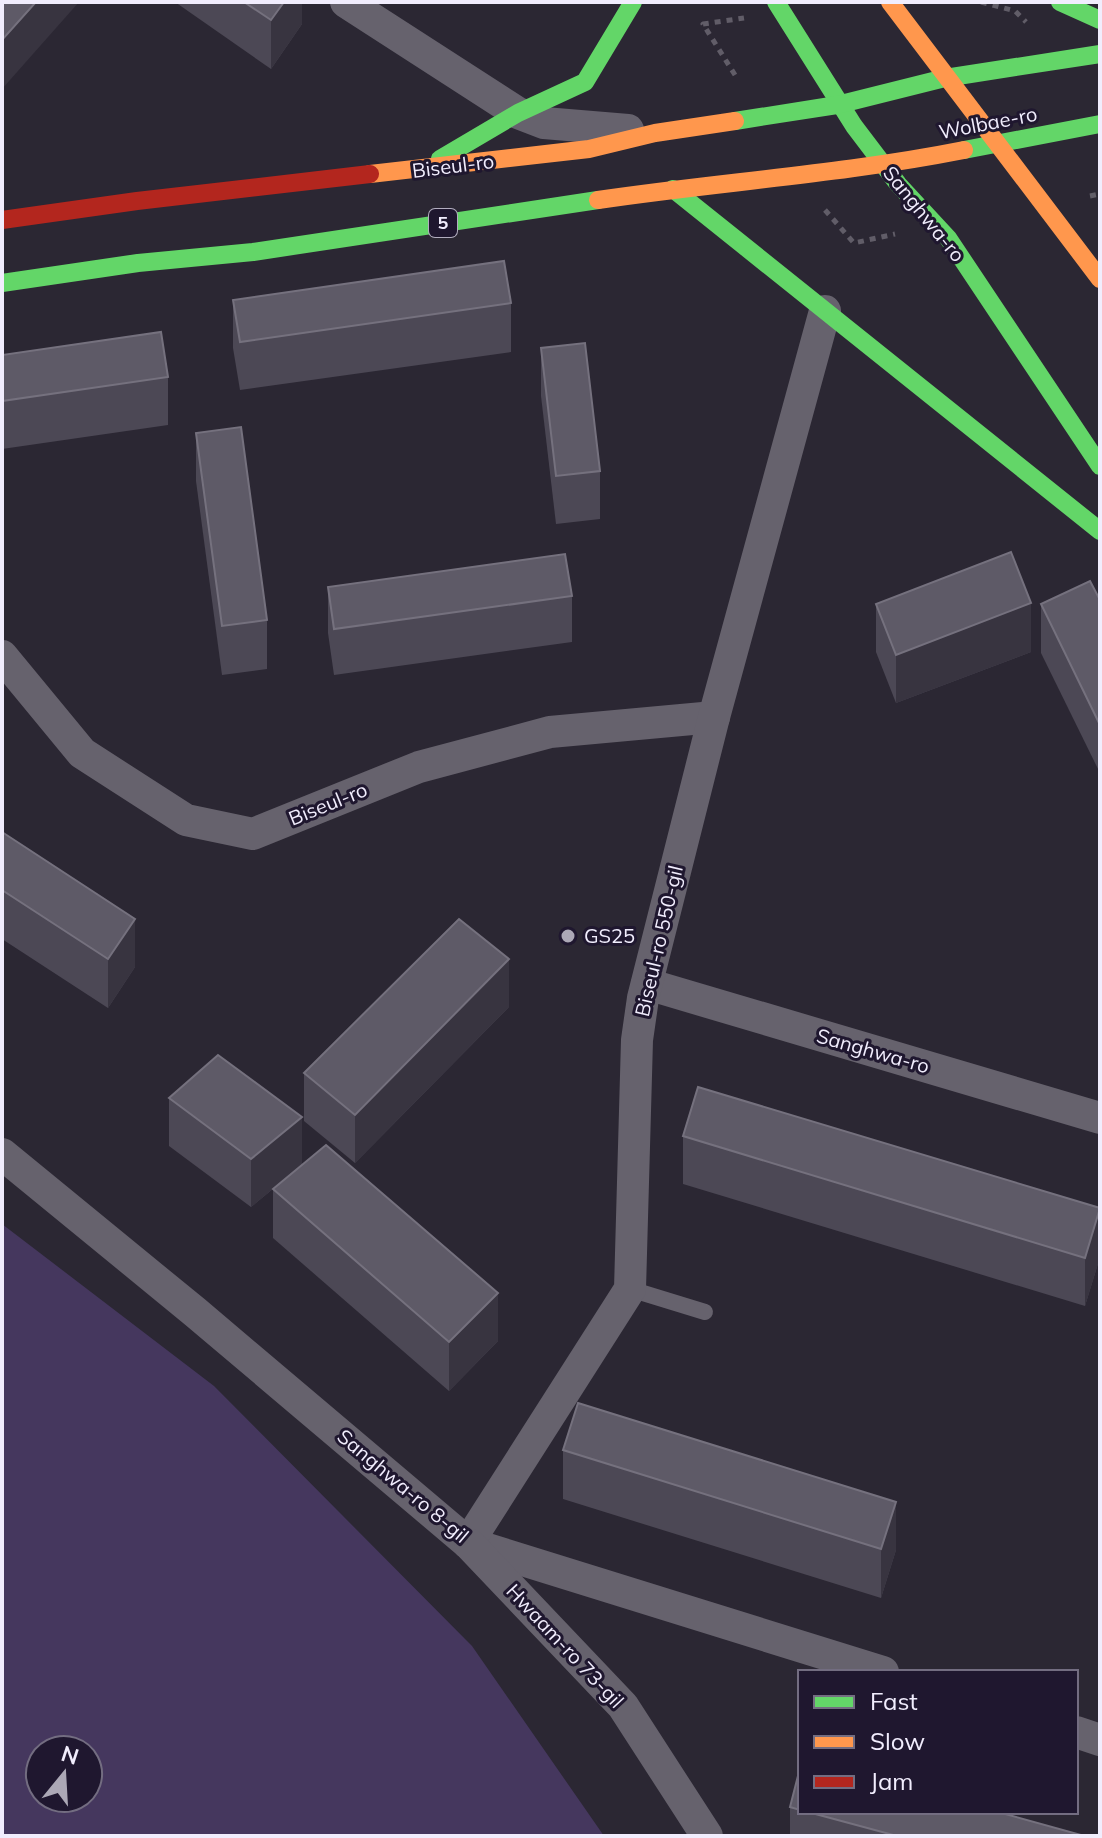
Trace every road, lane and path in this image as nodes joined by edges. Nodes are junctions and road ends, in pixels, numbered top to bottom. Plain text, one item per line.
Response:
1 (346, 2) edge
2 (633, 2) edge
3 (776, 2) edge
4 (890, 2) edge
5 (981, 2) edge
6 (1060, 2) edge
7 (747, 18) dead end
8 (1100, 20) edge
9 (1033, 28) dead end
10 (1100, 54) edge
11 (735, 75) dead end
12 (945, 78) junction
13 (837, 105) junction
14 (518, 113) junction
15 (1100, 124) edge
16 (655, 133) junction
17 (996, 144) junction
18 (884, 166) junction
19 (420, 170) junction
20 (673, 189) junction
21 (1100, 194) edge
22 (1090, 196) dead end
23 (819, 204) dead end
24 (2, 220) edge
25 (903, 232) dead end
26 (1100, 279) edge
27 (2, 283) edge
28 (825, 311) junction
29 (1100, 466) edge
30 (1100, 531) edge
31 (2, 656) edge
32 (714, 717) junction
33 (647, 984) junction
34 (1100, 1118) edge
35 (2, 1154) edge
36 (630, 1289) junction
37 (705, 1312) dead end
38 (468, 1543) junction
39 (877, 1670) edge
40 (1078, 1733) edge
41 (1100, 1740) edge
42 (707, 1836) edge

1 - 14 street
2 - 14 main road
3 - 13 main road, Sanghwa-ro
4 - 12 main road
5 - 9 path
6 - 8 main road
7 - 11 path
10 - 12 main road
12 - 13 main road, Biseul-ro
12 - 17 main road
13 - 16 main road, Biseul-ro
13 - 18 main road, Sanghwa-ro
14 - 16 street
14 - 19 main road
15 - 17 main road, Wolbae-ro
16 - 19 main road, Biseul-ro
17 - 18 main road, Wolbae-ro
17 - 26 main road
18 - 20 main road, 5
18 - 29 main road, Sanghwa-ro
19 - 24 main road, Biseul-ro
20 - 27 main road, 5
20 - 28 main road
21 - 22 path
23 - 25 path
28 - 30 main road
28 - 32 street, Biseul-ro 550-gil
31 - 32 street, Biseul-ro
32 - 33 street, Biseul-ro 550-gil
33 - 34 street, Sanghwa-ro
33 - 36 street, Biseul-ro 550-gil
35 - 38 street, Sanghwa-ro 8-gil
36 - 37 lane
36 - 38 street
38 - 39 street, Sanghwa-ro 8-gil
38 - 42 street, Hwaam-ro 73-gil
40 - 41 street

